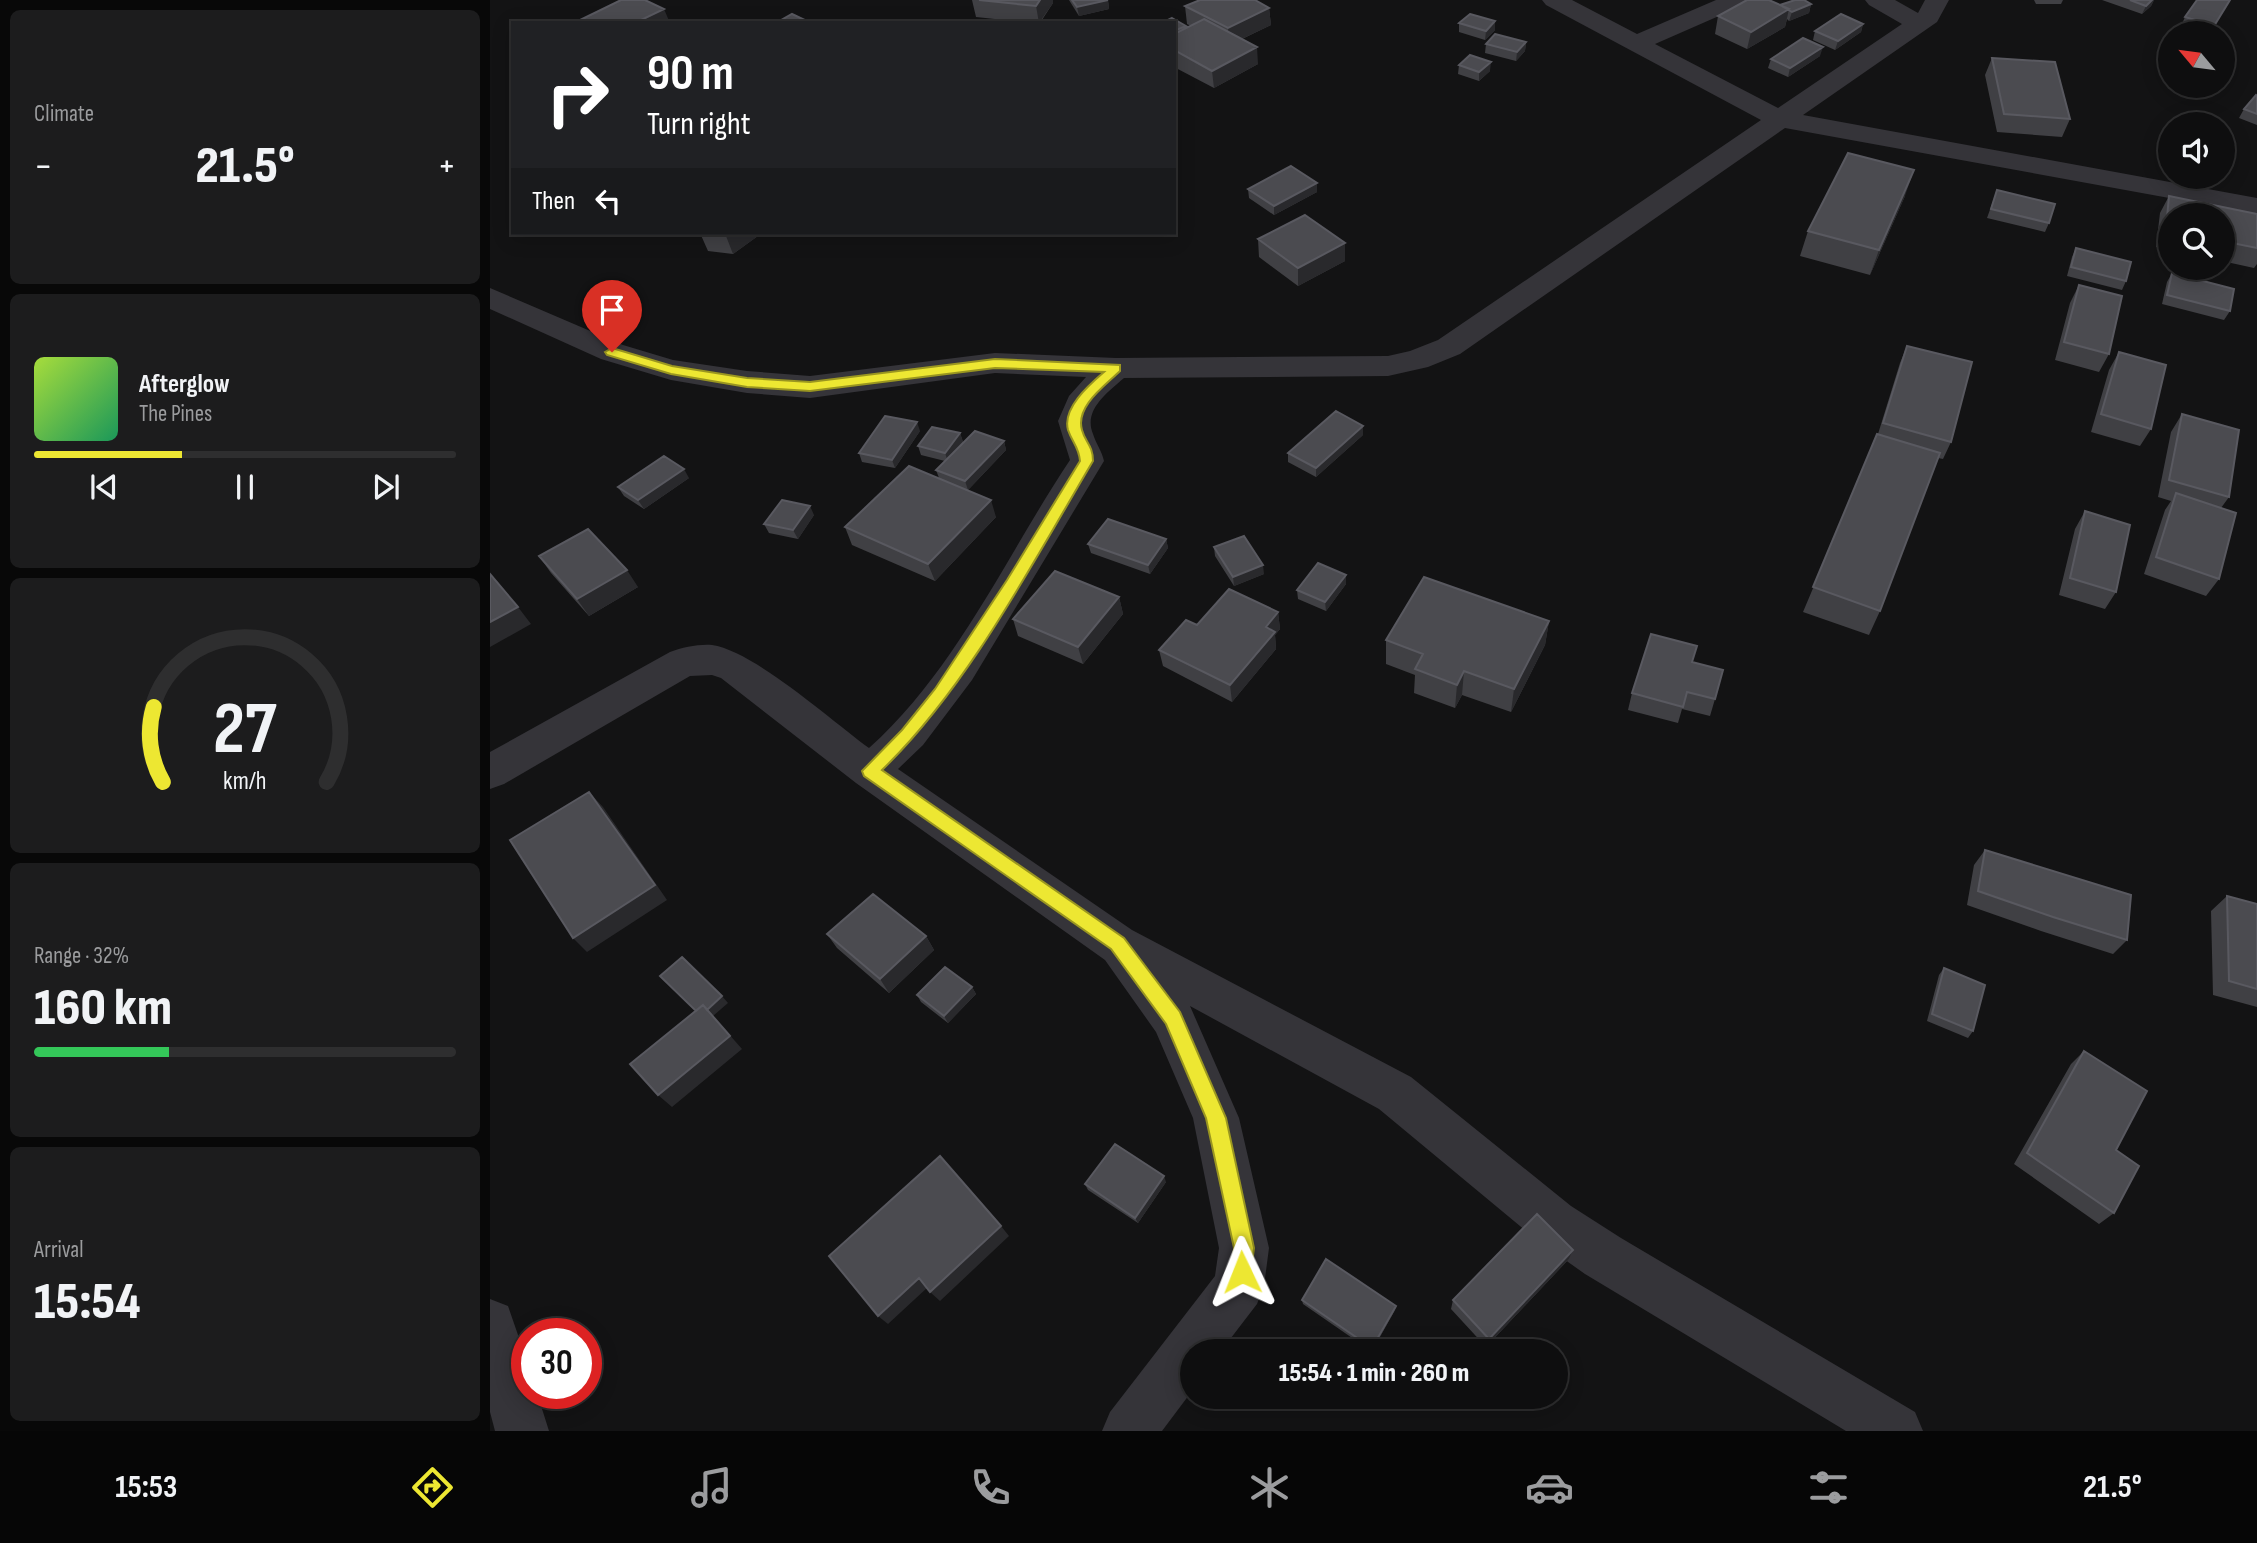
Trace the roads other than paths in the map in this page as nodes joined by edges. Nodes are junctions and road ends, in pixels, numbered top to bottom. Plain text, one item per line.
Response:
1 (1554, 0) edge
2 (1736, 0) edge
3 (1877, 0) edge
4 (1937, 0) edge
5 (1918, 23) junction
6 (1634, 44) junction
7 (1779, 119) junction
8 (2257, 206) edge
9 (490, 297) edge
10 (1116, 368) junction
11 (870, 771) junction
12 (490, 772) edge
13 (1118, 944) junction
14 (490, 1324) edge
15 (522, 1431) edge
16 (1129, 1431) edge
17 (1896, 1431) edge

1 - 6 street
2 - 6 street
3 - 5 street
4 - 5 street
5 - 7 street
6 - 7 street
7 - 8 street
7 - 10 street
9 - 10 street
10 - 11 street
11 - 12 street
11 - 13 street
13 - 16 street
13 - 17 street
14 - 15 street

